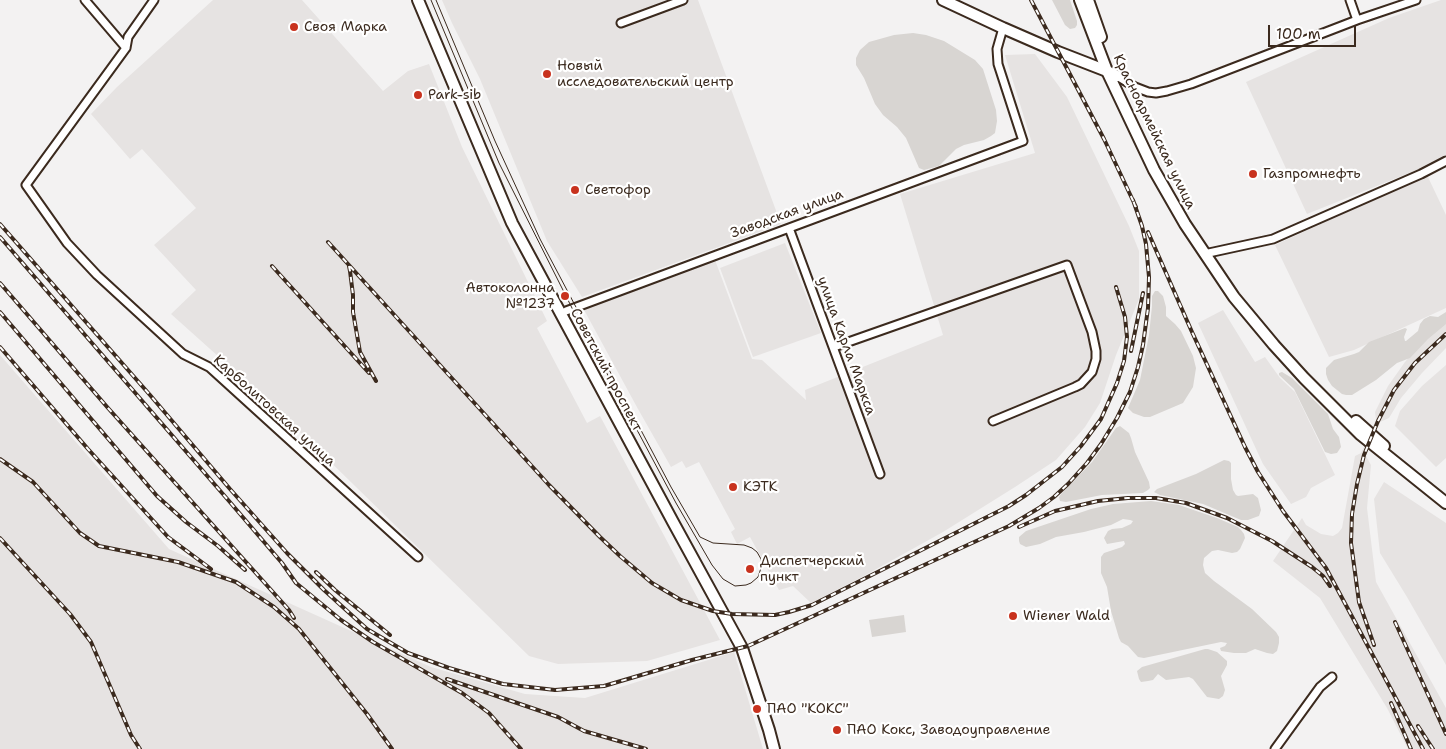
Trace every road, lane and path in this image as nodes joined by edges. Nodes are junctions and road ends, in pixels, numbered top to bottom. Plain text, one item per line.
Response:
1 (85, 0) edge
2 (154, 0) edge
3 (418, 0) edge
4 (424, 0) edge
5 (683, 0) edge
6 (943, 0) edge
7 (1080, 0) edge
8 (1088, 0) edge
9 (1350, 0) edge
10 (1416, 0) edge
11 (1357, 20) junction
12 (621, 23) dead end
13 (1003, 28) junction
14 (126, 48) junction
15 (1107, 71) junction
16 (1116, 76) junction
17 (1446, 161) edge
18 (789, 228) junction
19 (1207, 253) junction
20 (563, 312) junction
21 (834, 347) junction
22 (993, 421) dead end
23 (880, 474) dead end
24 (1446, 494) edge
25 (1446, 503) edge
26 (418, 558) dead end
27 (1332, 677) dead end
28 (774, 749) edge
29 (780, 749) edge
30 (1275, 749) edge

1 - 14 street
2 - 14 street, Карболитовская улица
3 - 20 main road, Советский проспект
4 - 20 main road, Советский проспект
5 - 12 street
6 - 13 main road
7 - 15 main road, Красноармейская улица
8 - 16 main road, Красноармейская улица
9 - 11 street
10 - 11 street
11 - 16 street
13 - 15 main road
13 - 18 street, Заводская улица
14 - 26 street, Карболитовская улица
15 - 16 main road
15 - 19 main road, Красноармейская улица
16 - 19 main road, Красноармейская улица
17 - 19 street
18 - 20 street, Заводская улица
18 - 21 street, улица Карла Маркса
19 - 24 main road, Красноармейская улица
19 - 25 main road, Красноармейская улица
20 - 28 main road, Советский проспект
20 - 29 main road, Советский проспект
21 - 22 street
21 - 23 street, улица Карла Маркса
27 - 30 street

